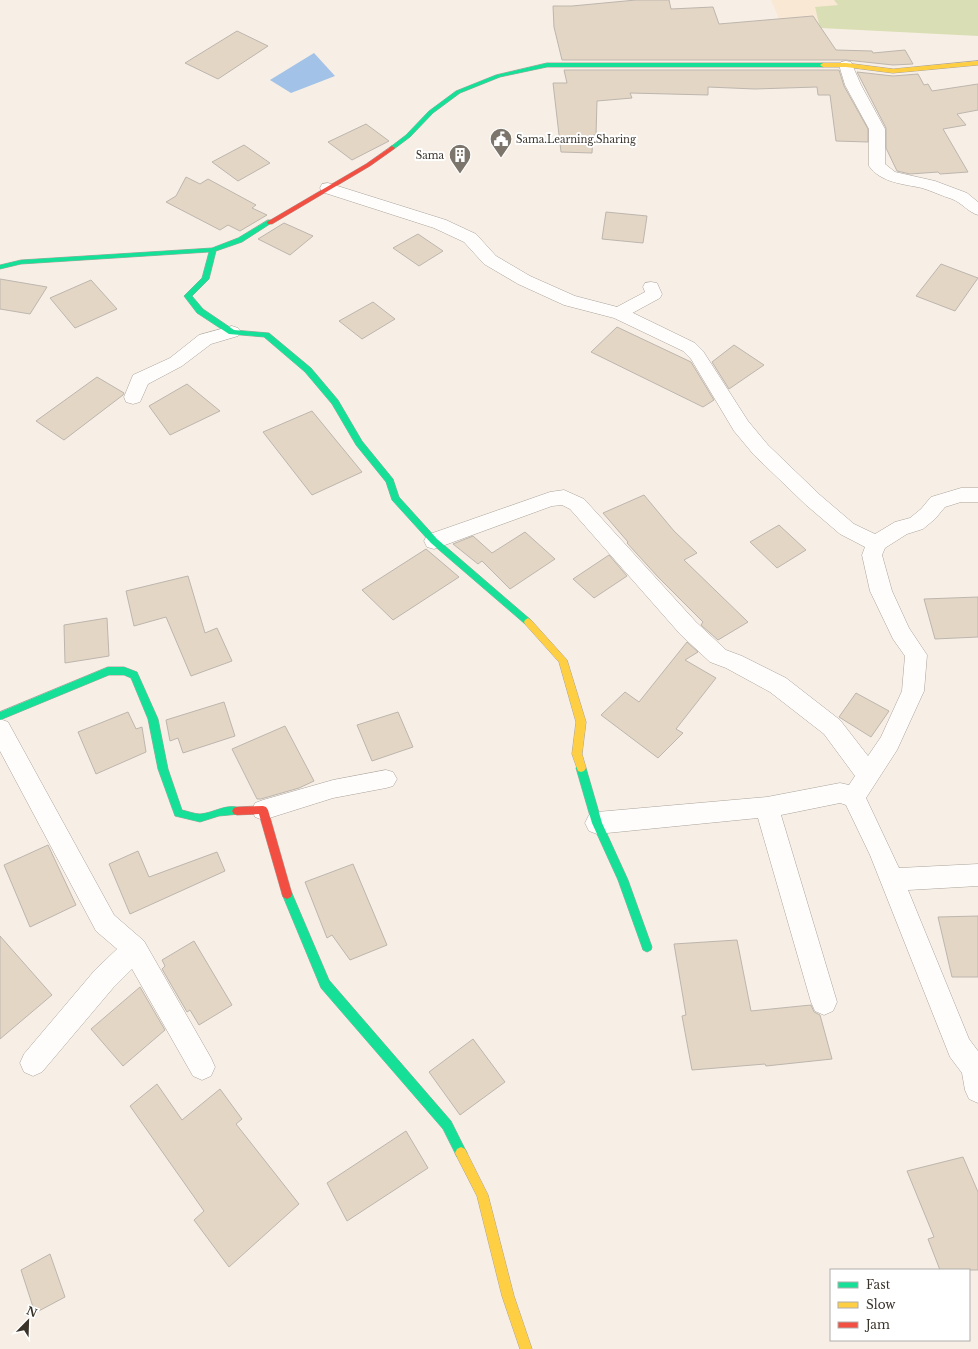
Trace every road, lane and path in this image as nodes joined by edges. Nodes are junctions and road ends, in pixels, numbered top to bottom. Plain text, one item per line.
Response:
1 (978, 63) edge
2 (846, 65) junction
3 (328, 188) junction
4 (978, 210) edge
5 (214, 250) junction
6 (0, 267) edge
7 (651, 287) dead end
8 (619, 313) junction
9 (232, 332) junction
10 (133, 397) dead end
11 (978, 495) edge
12 (434, 542) junction
13 (876, 543) junction
14 (0, 716) edge
15 (0, 729) edge
16 (868, 775) junction
17 (386, 779) dead end
18 (854, 797) junction
19 (767, 807) junction
20 (263, 810) junction
21 (597, 823) junction
22 (978, 875) edge
23 (892, 880) junction
24 (647, 947) dead end
25 (135, 949) junction
26 (824, 1002) dead end
27 (33, 1063) dead end
28 (202, 1067) dead end
29 (977, 1075) edge
30 (526, 1349) edge

1 - 2 street
2 - 3 street
2 - 4 street
3 - 5 street
3 - 8 street
5 - 6 street
5 - 9 street
7 - 8 lane
8 - 13 street
9 - 10 street
9 - 12 street
11 - 13 street
12 - 16 street
12 - 21 street
13 - 16 street
14 - 20 street
15 - 25 street
16 - 18 street
17 - 20 lane
18 - 19 street
18 - 23 street
19 - 21 street
19 - 26 street
20 - 30 street
21 - 24 street
22 - 23 street
23 - 29 street
25 - 27 street
25 - 28 street

